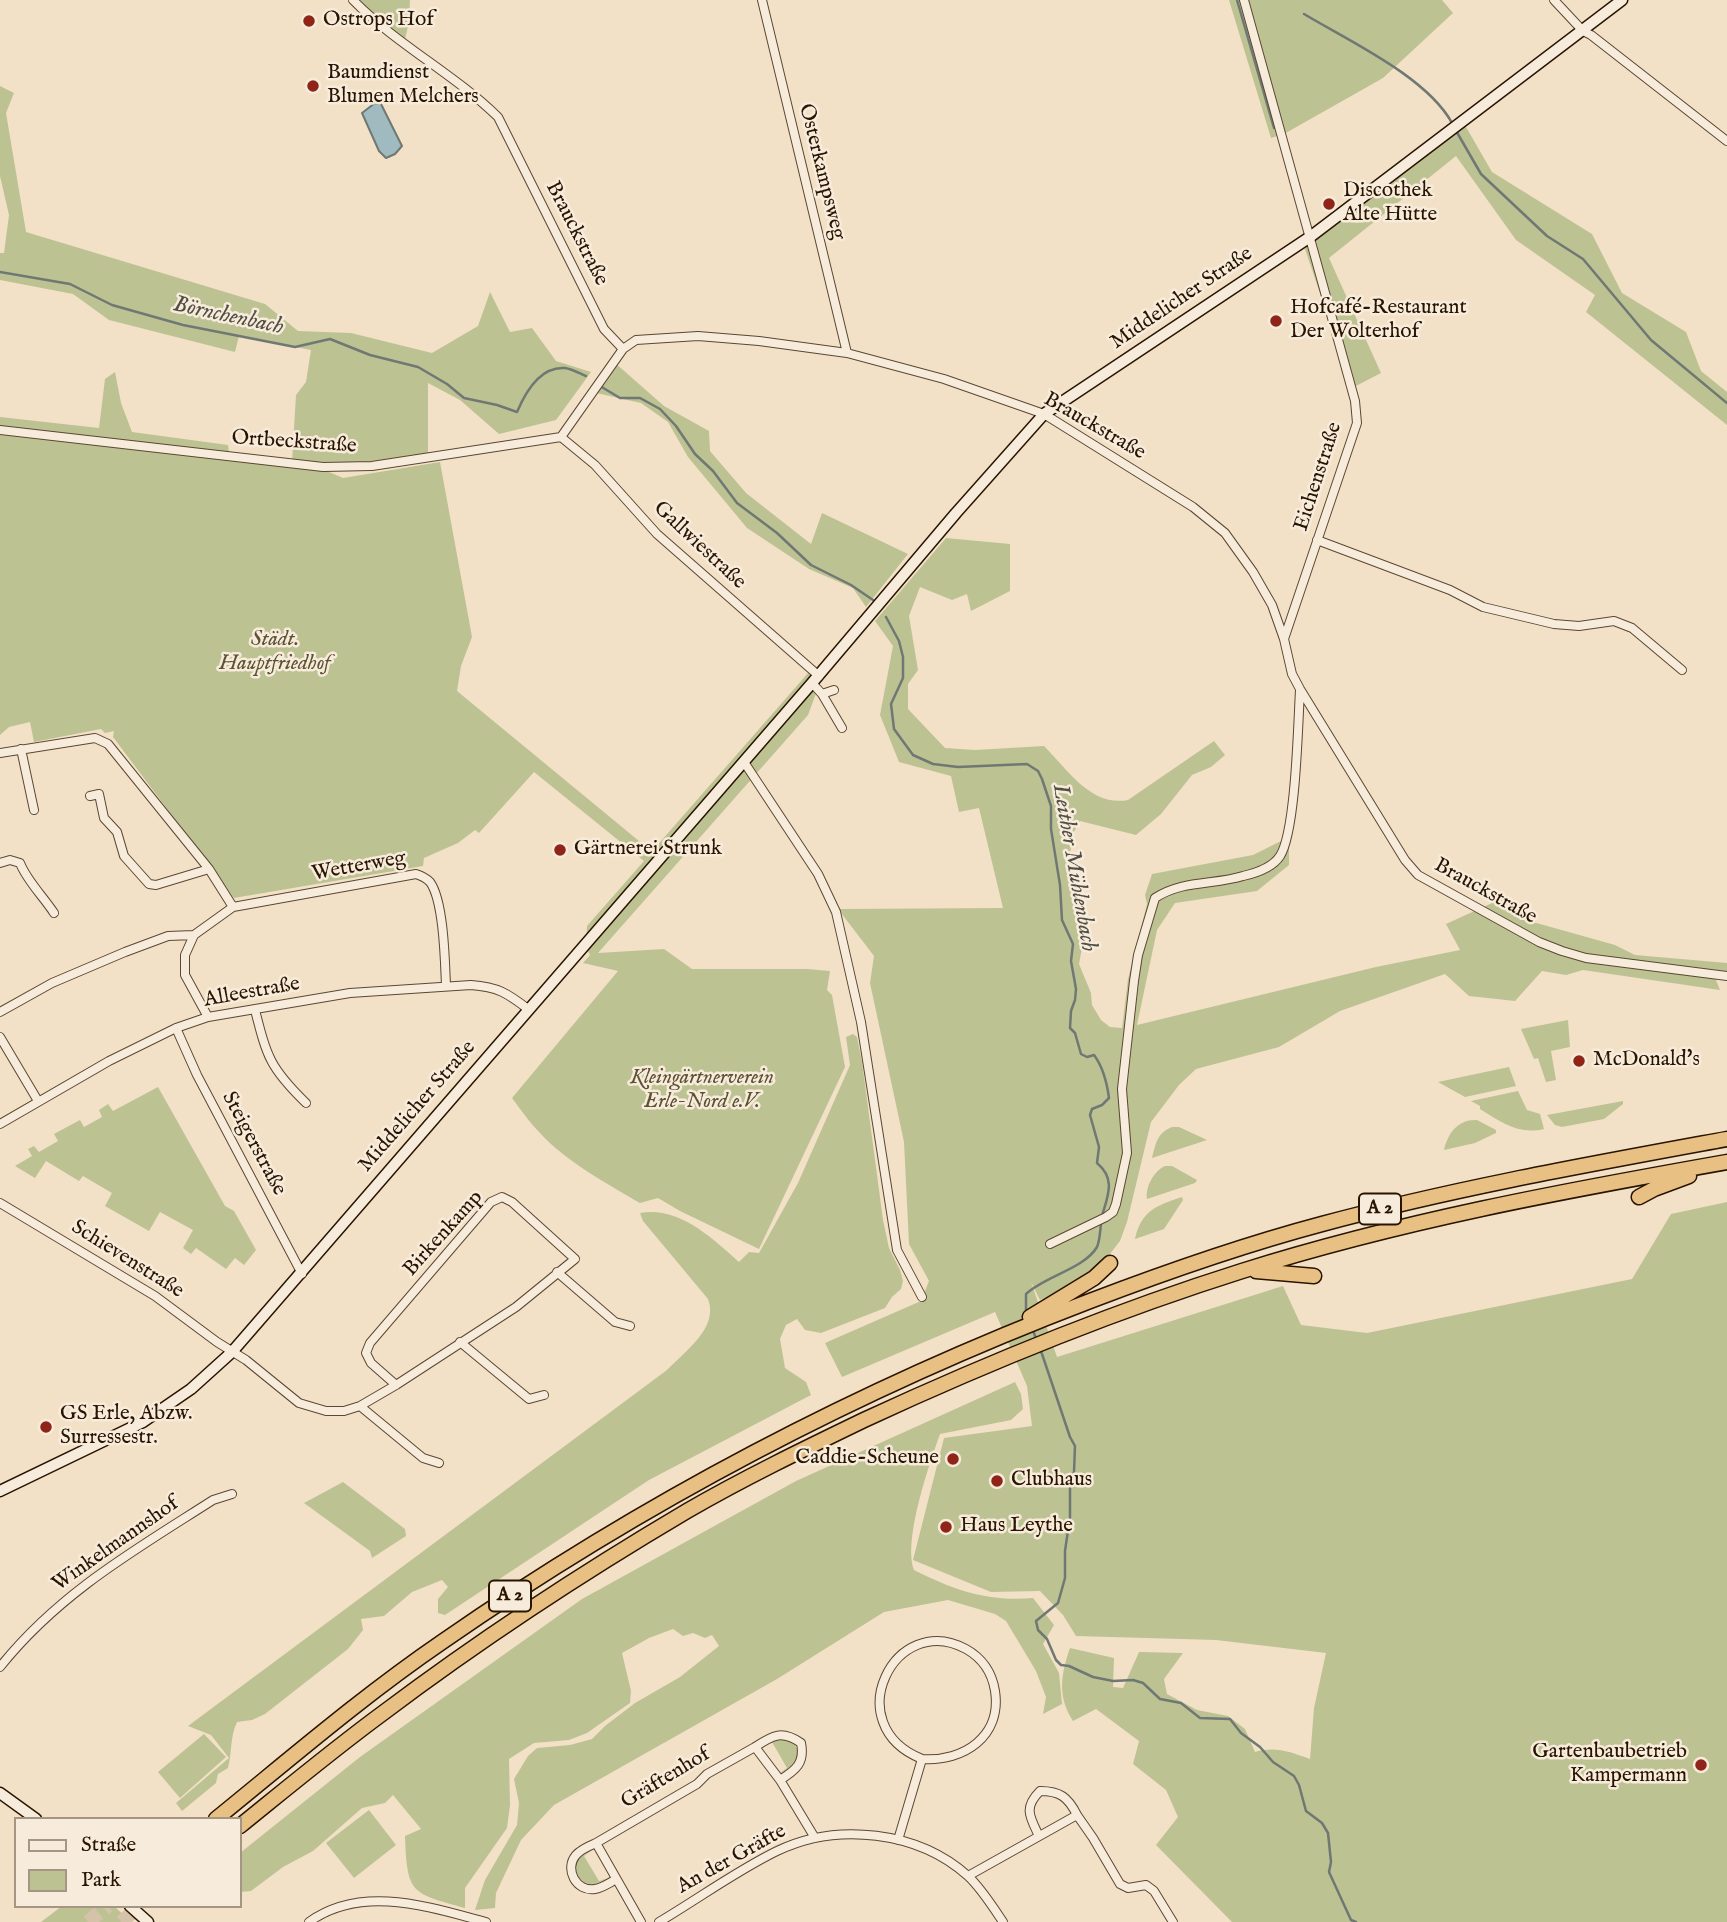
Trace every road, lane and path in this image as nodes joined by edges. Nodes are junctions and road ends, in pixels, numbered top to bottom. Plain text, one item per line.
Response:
1 (353, 0) edge
2 (762, 0) edge
3 (1244, 0) edge
4 (1554, 0) edge
5 (1622, 0) edge
6 (1583, 31) junction
7 (1727, 141) edge
8 (1310, 237) junction
9 (623, 349) junction
10 (847, 353) junction
11 (1044, 414) junction
12 (0, 430) edge
13 (561, 437) junction
14 (1317, 540) junction
15 (1284, 639) junction
16 (1682, 670) dead end
17 (816, 679) junction
18 (834, 690) dead end
19 (1300, 690) junction
20 (822, 694) junction
21 (842, 729) dead end
22 (21, 749) junction
23 (0, 753) edge
24 (744, 762) junction
25 (90, 796) dead end
26 (34, 810) dead end
27 (0, 863) edge
28 (209, 869) junction
29 (233, 907) junction
30 (54, 913) dead end
31 (194, 935) junction
32 (1727, 976) edge
33 (446, 986) junction
34 (528, 1009) junction
35 (255, 1010) junction
36 (0, 1012) edge
37 (208, 1017) junction
38 (176, 1028) junction
39 (1, 1041) edge
40 (38, 1101) junction
41 (306, 1103) dead end
42 (0, 1124) edge
43 (1727, 1139) edge
44 (1726, 1162) edge
45 (1639, 1197) dead end
46 (0, 1203) edge
47 (1050, 1244) dead end
48 (1110, 1263) dead end
49 (1244, 1270) junction
50 (557, 1272) junction
51 (302, 1274) junction
52 (1314, 1276) dead end
53 (922, 1297) dead end
54 (1042, 1315) junction
55 (630, 1326) dead end
56 (460, 1342) junction
57 (232, 1352) junction
58 (396, 1385) junction
59 (544, 1395) dead end
60 (360, 1406) junction
61 (439, 1463) dead end
62 (0, 1491) edge
63 (232, 1494) dead end
64 (0, 1667) edge
65 (755, 1747) junction
66 (922, 1759) junction
67 (780, 1780) junction
68 (0, 1793) edge
69 (1077, 1815) junction
70 (33, 1817) edge
71 (218, 1817) edge
72 (242, 1824) edge
73 (1039, 1836) junction
74 (815, 1838) junction
75 (898, 1840) junction
76 (596, 1843) junction
77 (968, 1876) junction
78 (615, 1880) junction
79 (132, 1908) edge
80 (148, 1922) edge
81 (309, 1922) edge
82 (486, 1922) edge
83 (641, 1922) edge
84 (659, 1922) edge
85 (1003, 1922) edge
86 (1173, 1922) edge

1 - 9 street, Brauckstraße
2 - 10 street, Osterkampsweg
3 - 8 street, Eichenstraße
4 - 6 street
5 - 6 street, Middelicher Straße
6 - 7 street
6 - 8 street, Middelicher Straße
8 - 11 street, Middelicher Straße
8 - 14 street, Eichenstraße
9 - 10 street, Brauckstraße
9 - 13 street
10 - 11 street, Brauckstraße
11 - 15 street, Brauckstraße
11 - 17 street, Middelicher Straße
12 - 13 street, Ortbeckstraße
13 - 17 street, Gallwiestraße
14 - 15 street, Eichenstraße
14 - 16 street
15 - 19 street, Brauckstraße
17 - 20 street
17 - 24 street, Middelicher Straße
18 - 20 street
19 - 32 street, Brauckstraße
19 - 47 street
20 - 21 street
22 - 23 street
22 - 26 street
22 - 28 street
24 - 34 street, Middelicher Straße
24 - 53 street
25 - 28 street
27 - 30 street
28 - 29 street
29 - 31 street, Wetterweg
29 - 33 street, Wetterweg
31 - 36 street, Wetterweg
31 - 37 street
33 - 34 street, Alleestraße
33 - 35 street, Alleestraße
34 - 51 street, Middelicher Straße
35 - 37 street, Alleestraße
35 - 41 street
37 - 38 street, Alleestraße
38 - 40 street, Alleestraße
38 - 51 street, Steigerstraße
39 - 40 street
40 - 42 street, Alleestraße
43 - 54 highway, A 2
44 - 45 highway
44 - 49 highway, A 2
46 - 57 street, Schievenstraße
48 - 54 highway
49 - 52 highway
49 - 72 highway, A 2
50 - 55 street
50 - 56 street, Birkenkamp
50 - 58 street, Birkenkamp
51 - 57 street, Middelicher Straße
54 - 71 highway, A 2
56 - 58 street, Birkenkamp
56 - 59 street
57 - 60 street, Birkenkamp
57 - 62 street, Middelicher Straße
58 - 60 street, Birkenkamp
60 - 61 street
63 - 64 street, Winkelmannshof
65 - 67 street
65 - 67 street, Gräftenhof
65 - 76 street, Gräftenhof
66 - 66 street
66 - 75 street
67 - 74 street
68 - 70 street
69 - 73 street
69 - 73 street
69 - 86 street
73 - 77 street
74 - 75 street, An der Gräfte
74 - 84 street, An der Gräfte
75 - 77 street, An der Gräfte
76 - 78 street
76 - 78 street, Gräftenhof
77 - 85 street, An der Gräfte
78 - 83 street
79 - 80 street
81 - 82 street

